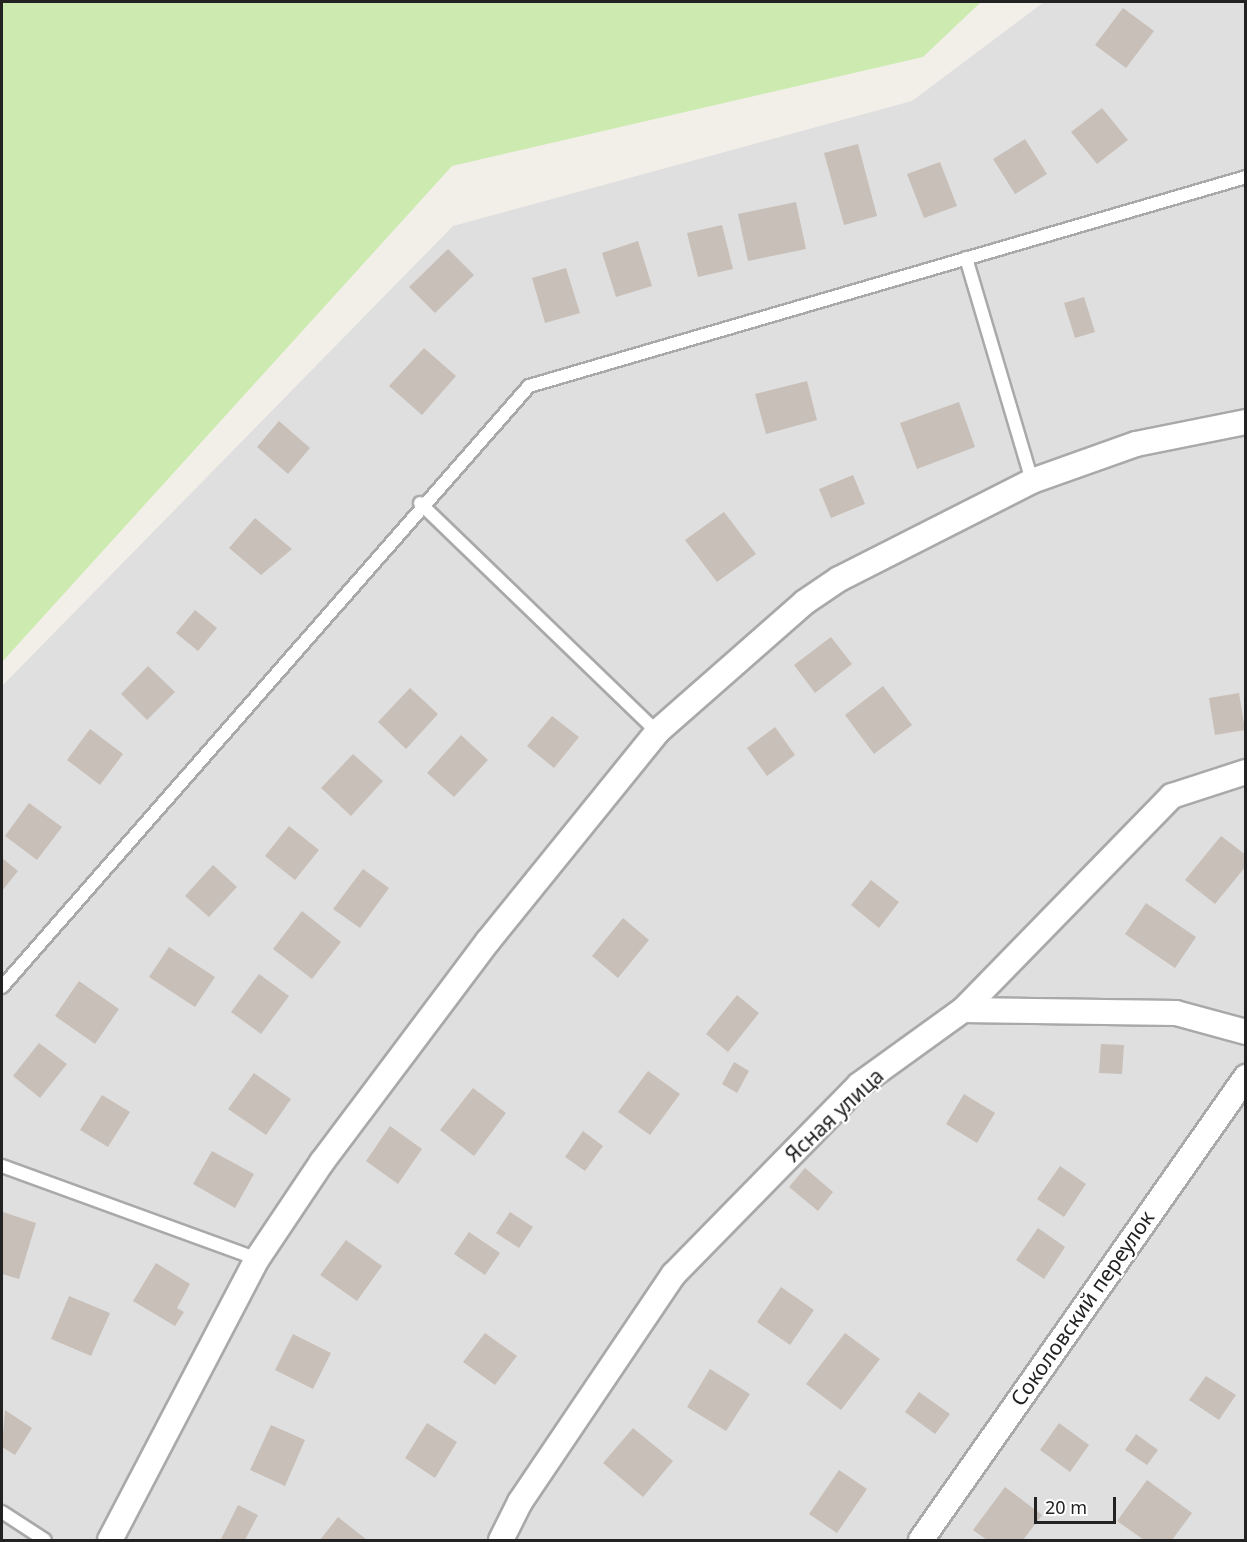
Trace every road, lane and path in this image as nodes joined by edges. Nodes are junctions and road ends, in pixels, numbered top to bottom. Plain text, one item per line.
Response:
1 (1245, 177) edge
2 (966, 258) junction
3 (1245, 422) edge
4 (1032, 481) junction
5 (420, 503) junction
6 (657, 732) junction
7 (1245, 772) edge
8 (2, 987) edge
9 (963, 1010) junction
10 (1245, 1032) edge
11 (1245, 1077) edge
12 (2, 1166) edge
13 (257, 1259) junction
14 (2, 1512) edge
15 (45, 1540) edge
16 (111, 1540) edge
17 (501, 1540) edge
18 (921, 1540) edge

1 - 2 lane
2 - 4 lane
2 - 5 lane
3 - 4 street
4 - 6 street
5 - 6 lane
5 - 8 lane
6 - 13 street
7 - 9 street, Ясная улица
9 - 10 street
9 - 17 street, Ясная улица
11 - 18 street, Соколовский переулок
12 - 13 lane
13 - 16 street
14 - 15 lane

